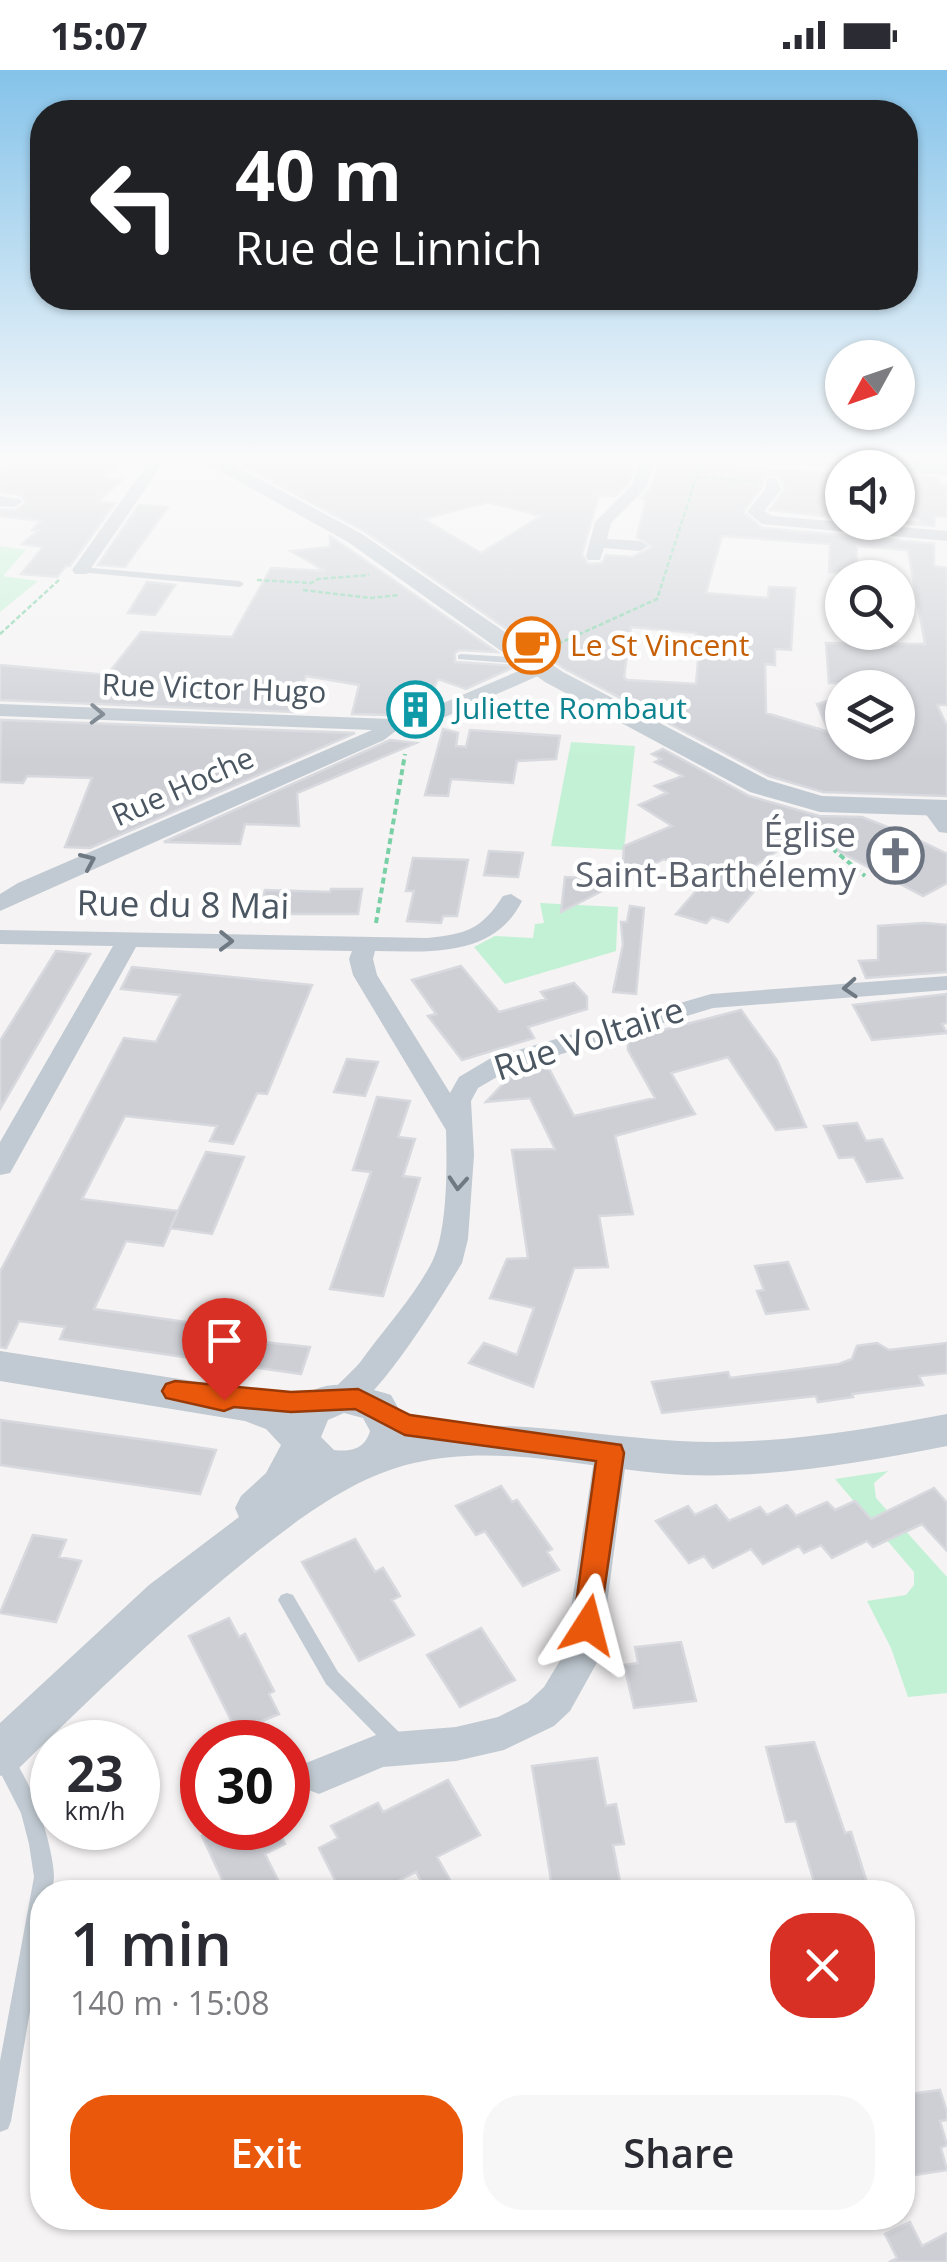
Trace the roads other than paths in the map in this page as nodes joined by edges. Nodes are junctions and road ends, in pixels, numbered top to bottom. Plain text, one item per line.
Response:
1 (88, 558) edge
2 (385, 558) edge
3 (80, 570) joint
4 (240, 584) road end
5 (461, 657) dead end
6 (531, 663) junction
7 (0, 710) edge
8 (391, 726) junction
9 (942, 815) edge
10 (511, 901) dead end
11 (0, 904) edge
12 (0, 937) edge
13 (128, 940) junction
14 (366, 944) junction
15 (947, 983) edge
16 (459, 1132) junction
17 (0, 1166) edge
18 (0, 1366) edge
19 (175, 1391) junction
20 (337, 1399) junction
21 (386, 1415) junction
22 (947, 1430) edge
23 (509, 1440) junction
24 (301, 1441) junction
25 (611, 1453) junction
26 (362, 1464) junction
27 (287, 1600) dead end
28 (0, 1722) edge
29 (402, 1747) junction
30 (0, 1755) edge
31 (319, 1776) dead end
32 (43, 1880) edge
33 (30, 1955) edge
34 (0, 2121) edge

1 - 3 street
2 - 6 street
3 - 4 lane
5 - 6 lane
6 - 8 street, Rue Victor Hugo
6 - 9 street
7 -> 8 street, Rue Victor Hugo
11 -> 8 street, Rue Hoche
10 - 14 street, Rue du 8 Mai
12 - 13 street, Rue du 8 Mai
13 -> 14 street, Rue du 8 Mai
13 - 17 street
14 - 16 street
15 -> 16 street, Rue Voltaire
16 -> 20 street, Rue Voltaire
18 - 19 street
19 - 20 street
19 - 24 street
20 - 21 street
20 - 24 street
21 - 23 street
21 - 26 street
22 - 25 street
23 - 25 street
23 - 26 street
24 - 26 street
24 - 28 street
25 - 29 street
26 - 30 street
27 - 29 lane
29 - 31 street
30 - 32 lane
33 - 34 lane

